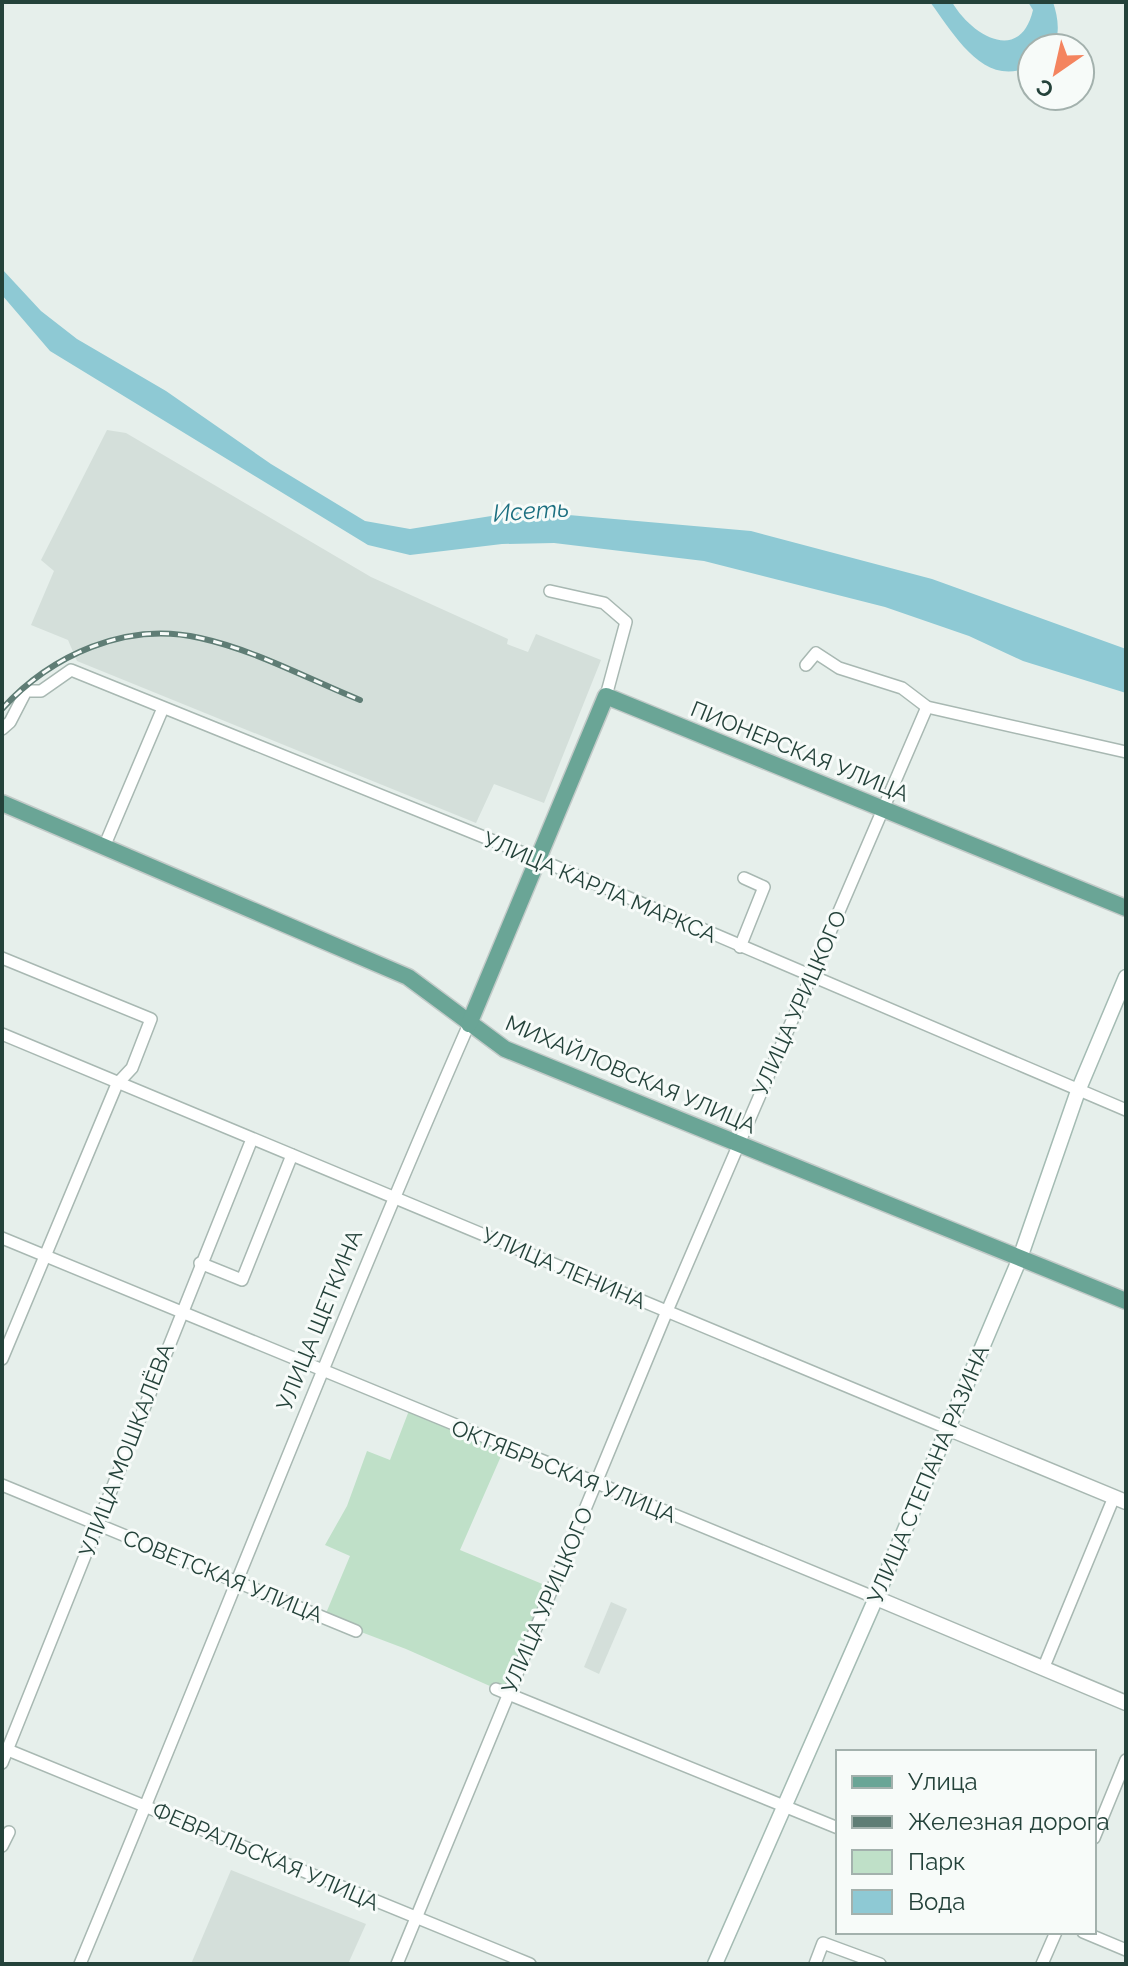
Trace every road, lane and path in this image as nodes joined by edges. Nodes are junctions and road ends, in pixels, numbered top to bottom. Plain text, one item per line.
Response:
1 (550, 591) dead end
2 (806, 665) dead end
3 (606, 696) junction
4 (927, 707) junction
5 (163, 708) junction
6 (2, 729) edge
7 (1126, 752) edge
8 (2, 803) edge
9 (883, 809) junction
10 (104, 847) junction
11 (538, 859) junction
12 (744, 878) dead end
13 (1126, 908) edge
14 (740, 947) junction
15 (2, 958) edge
16 (810, 977) junction
17 (1126, 977) edge
18 (469, 1024) junction
19 (2, 1034) edge
20 (117, 1084) junction
21 (1078, 1091) junction
22 (1126, 1110) edge
23 (252, 1139) junction
24 (737, 1143) junction
25 (292, 1155) junction
26 (394, 1196) junction
27 (2, 1238) edge
28 (44, 1254) junction
29 (1020, 1258) junction
30 (200, 1263) junction
31 (1126, 1301) edge
32 (667, 1311) junction
33 (180, 1313) junction
34 (2, 1359) edge
35 (321, 1371) junction
36 (947, 1428) junction
37 (595, 1484) junction
38 (2, 1485) edge
39 (1120, 1500) edge
40 (98, 1525) junction
41 (238, 1583) junction
42 (876, 1598) junction
43 (356, 1631) dead end
44 (1043, 1669) junction
45 (502, 1692) junction
46 (1126, 1703) edge
47 (4, 1748) edge
48 (1126, 1760) edge
49 (2, 1763) edge
50 (784, 1805) junction
51 (146, 1806) junction
52 (836, 1827) edge
53 (9, 1832) dead end
54 (1096, 1833) edge
55 (2, 1846) edge
56 (416, 1918) junction
57 (1055, 1934) edge
58 (1088, 1934) edge
59 (1126, 1950) edge
60 (80, 1964) edge
61 (397, 1964) edge
62 (530, 1964) edge
63 (715, 1964) edge
64 (815, 1964) edge
65 (880, 1964) edge
66 (1042, 1964) edge

1 - 3 street
2 - 4 street
3 - 9 main road, ПИОНЕРСКАЯ УЛИЦА
3 - 11 main road, УЛИЦА ЩЕТКИНА
4 - 7 street
4 - 9 street, УЛИЦА УРИЦКОГО
5 - 6 street, УЛИЦА КАРЛА МАРКСА
5 - 10 street
5 - 11 street, УЛИЦА КАРЛА МАРКСА
8 - 10 main road, МИХАЙЛОВСКАЯ УЛИЦА
9 - 13 main road, ПИОНЕРСКАЯ УЛИЦА
9 - 16 street, УЛИЦА УРИЦКОГО
10 - 18 main road, МИХАЙЛОВСКАЯ УЛИЦА
11 - 14 street, УЛИЦА КАРЛА МАРКСА
11 - 18 main road, УЛИЦА ЩЕТКИНА
12 - 14 street
14 - 16 street, УЛИЦА КАРЛА МАРКСА
15 - 20 street
16 - 21 street, УЛИЦА КАРЛА МАРКСА
16 - 24 street, УЛИЦА УРИЦКОГО
17 - 21 main road, УЛИЦА СТЕПАНА РАЗИНА
18 - 24 main road, МИХАЙЛОВСКАЯ УЛИЦА
18 - 26 street, УЛИЦА ЩЕТКИНА
19 - 20 street, УЛИЦА ЛЕНИНА
20 - 23 street, УЛИЦА ЛЕНИНА
20 - 28 street
21 - 22 street, УЛИЦА КАРЛА МАРКСА
21 - 29 main road, УЛИЦА СТЕПАНА РАЗИНА
23 - 25 street, УЛИЦА ЛЕНИНА
23 - 30 street, УЛИЦА МОШКАЛЁВА
24 - 29 main road, МИХАЙЛОВСКАЯ УЛИЦА
24 - 32 street, УЛИЦА УРИЦКОГО
25 - 26 street, УЛИЦА ЛЕНИНА
25 - 30 street
26 - 32 street, УЛИЦА ЛЕНИНА
26 - 35 street, УЛИЦА ЩЕТКИНА
27 - 28 street, ОКТЯБРЬСКАЯ УЛИЦА
28 - 33 street, ОКТЯБРЬСКАЯ УЛИЦА
28 - 34 street
29 - 31 main road, МИХАЙЛОВСКАЯ УЛИЦА
29 - 36 main road, УЛИЦА СТЕПАНА РАЗИНА
30 - 33 street, УЛИЦА МОШКАЛЁВА
32 - 36 street, УЛИЦА ЛЕНИНА
32 - 37 street, УЛИЦА УРИЦКОГО
33 - 35 street, ОКТЯБРЬСКАЯ УЛИЦА
33 - 40 street, УЛИЦА МОШКАЛЁВА
35 - 37 street, ОКТЯБРЬСКАЯ УЛИЦА
35 - 41 street, УЛИЦА ЩЕТКИНА
36 - 39 main road, УЛИЦА ЛЕНИНА
36 - 42 main road, УЛИЦА СТЕПАНА РАЗИНА
37 - 42 street, ОКТЯБРЬСКАЯ УЛИЦА
37 - 45 street, УЛИЦА УРИЦКОГО
38 - 40 street, СОВЕТСКАЯ УЛИЦА
39 - 44 street
40 - 41 street, СОВЕТСКАЯ УЛИЦА
40 - 47 street, УЛИЦА МОШКАЛЁВА
41 - 43 street, СОВЕТСКАЯ УЛИЦА
41 - 51 street, УЛИЦА ЩЕТКИНА
42 - 44 main road, ОКТЯБРЬСКАЯ УЛИЦА
42 - 50 main road, УЛИЦА СТЕПАНА РАЗИНА
44 - 46 main road, ОКТЯБРЬСКАЯ УЛИЦА
45 - 50 street
45 - 56 street, УЛИЦА УРИЦКОГО
47 - 49 street, УЛИЦА МОШКАЛЁВА
47 - 51 street, ФЕВРАЛЬСКАЯ УЛИЦА
48 - 54 street
50 - 52 street
50 - 63 main road, УЛИЦА СТЕПАНА РАЗИНА
51 - 56 street, ФЕВРАЛЬСКАЯ УЛИЦА
51 - 60 street, УЛИЦА ЩЕТКИНА
53 - 55 street
56 - 61 street, УЛИЦА УРИЦКОГО
56 - 62 street, ФЕВРАЛЬСКАЯ УЛИЦА
57 - 66 street
58 - 59 street
64 - 65 street

